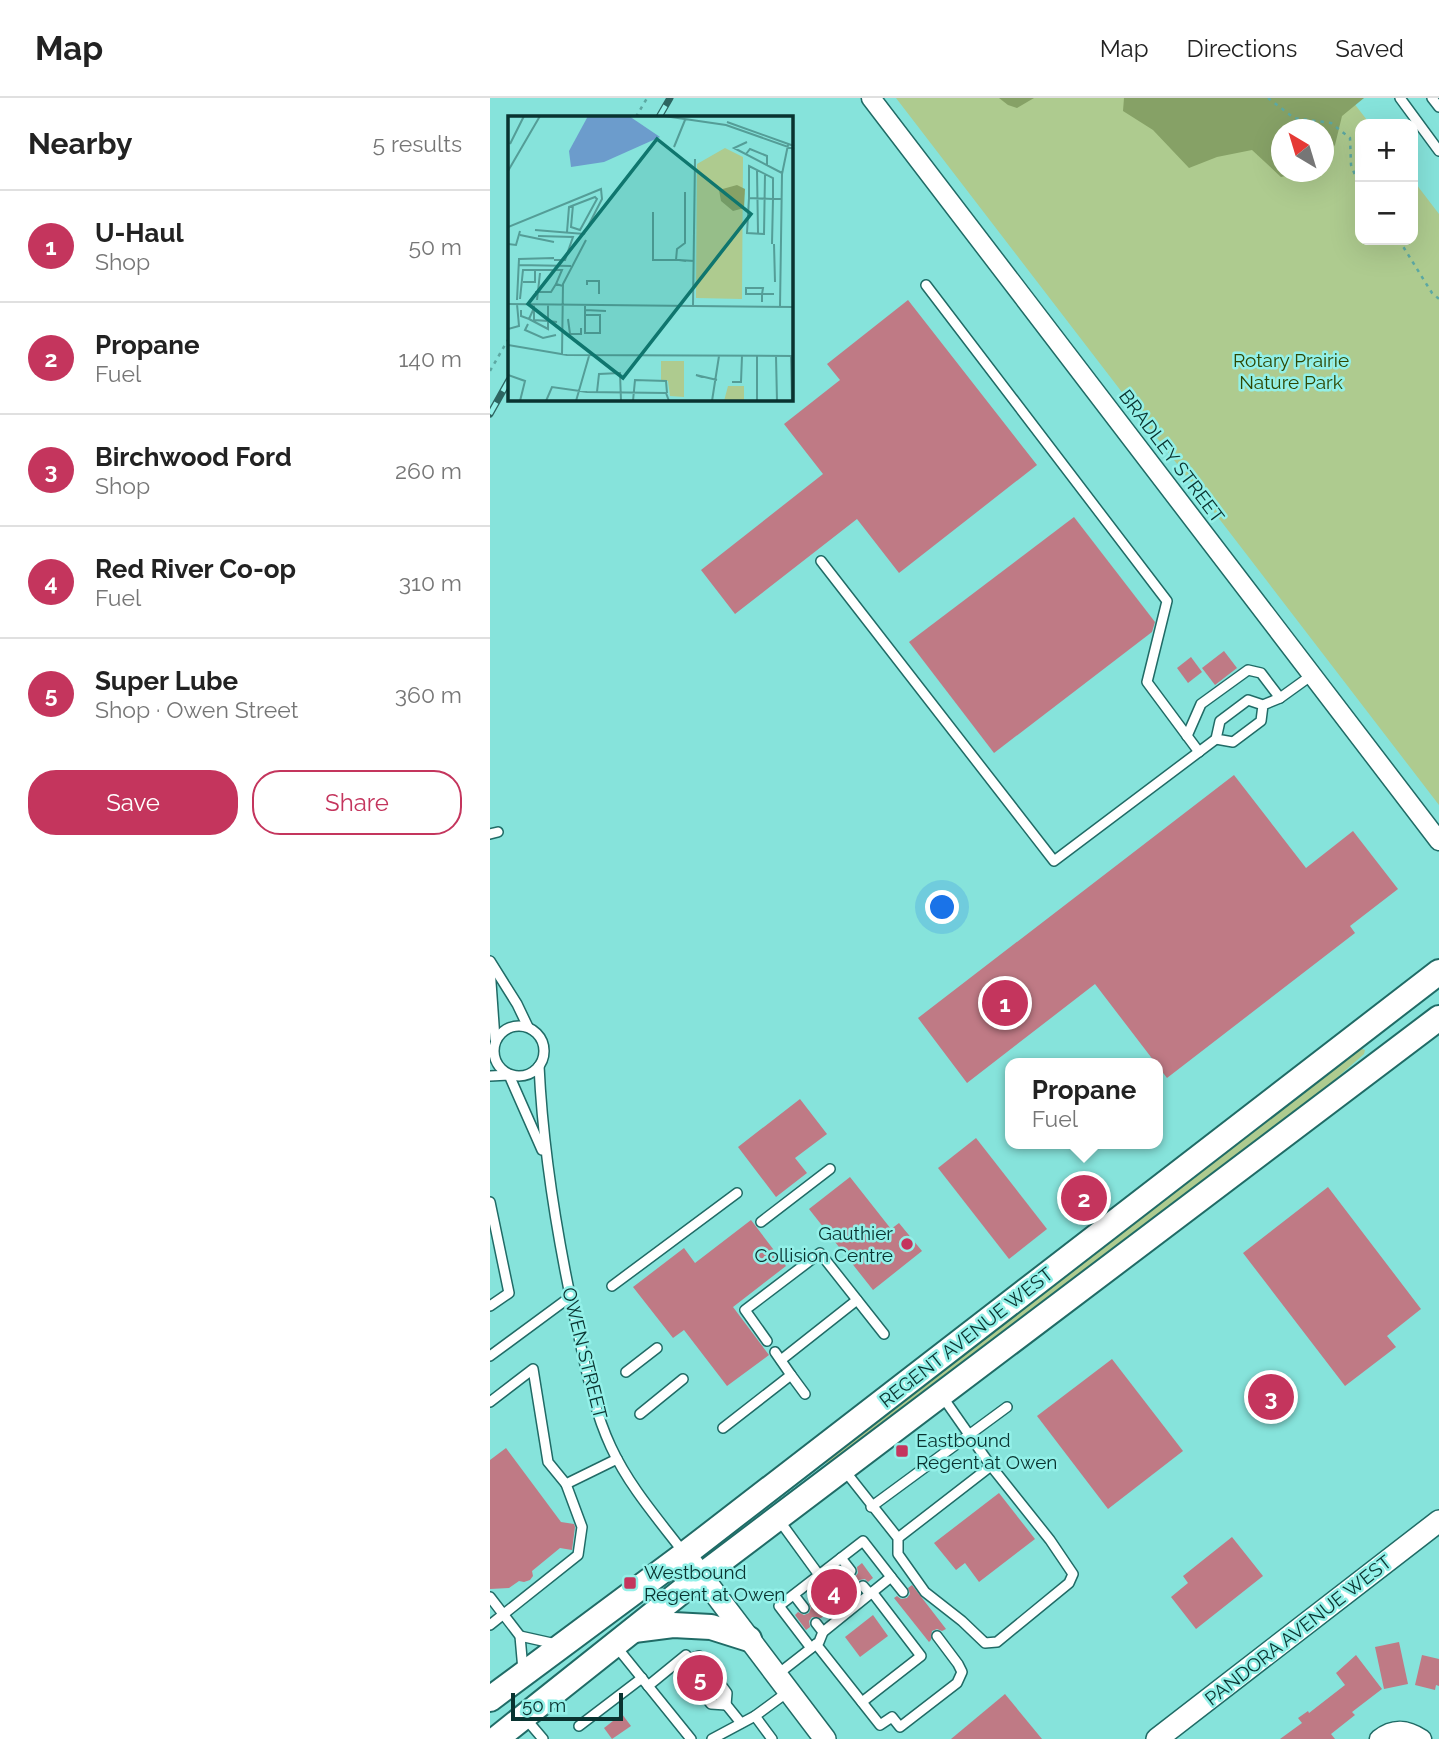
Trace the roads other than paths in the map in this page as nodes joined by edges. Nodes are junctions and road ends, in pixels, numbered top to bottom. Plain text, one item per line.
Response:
1 (871, 98) edge
2 (1400, 98) edge
3 (1432, 98) edge
4 (1439, 107) edge
5 (1439, 151) edge
6 (926, 285) dead end
7 (821, 561) dead end
8 (1312, 674) junction
9 (1280, 698) junction
10 (1263, 705) junction
11 (1187, 736) junction
12 (1216, 739) junction
13 (1199, 752) junction
14 (1439, 841) edge
15 (490, 961) edge
16 (490, 968) edge
17 (1439, 972) edge
18 (1439, 1018) edge
19 (528, 1027) junction
20 (493, 1040) edge
21 (540, 1066) junction
22 (509, 1074) junction
23 (490, 1076) edge
24 (545, 1158) junction
25 (830, 1169) dead end
26 (737, 1193) dead end
27 (490, 1202) edge
28 (761, 1222) dead end
29 (612, 1286) dead end
30 (570, 1297) junction
31 (857, 1300) junction
32 (490, 1306) edge
33 (884, 1334) dead end
34 (767, 1341) dead end
35 (657, 1348) dead end
36 (490, 1356) edge
37 (626, 1372) dead end
38 (791, 1375) junction
39 (683, 1379) dead end
40 (805, 1394) dead end
41 (941, 1395) junction
42 (490, 1402) edge
43 (1007, 1407) dead end
44 (640, 1414) dead end
45 (723, 1429) dead end
46 (970, 1435) junction
47 (617, 1460) junction
48 (991, 1466) junction
49 (844, 1469) junction
50 (566, 1483) junction
51 (871, 1507) junction
52 (778, 1518) junction
53 (1439, 1521) edge
54 (898, 1538) junction
55 (685, 1554) junction
56 (841, 1558) junction
57 (851, 1571) dead end
58 (819, 1575) junction
59 (701, 1576) junction
60 (891, 1577) junction
61 (863, 1586) dead end
62 (829, 1588) dead end
63 (903, 1592) dead end
64 (871, 1593) junction
65 (793, 1595) junction
66 (490, 1597) edge
67 (840, 1604) dead end
68 (804, 1608) dead end
69 (847, 1612) junction
70 (502, 1615) junction
71 (816, 1623) dead end
72 (490, 1625) edge
73 (823, 1632) junction
74 (520, 1636) junction
75 (937, 1636) dead end
76 (624, 1638) junction
77 (749, 1639) junction
78 (564, 1644) junction
79 (814, 1646) junction
80 (693, 1664) dead end
81 (523, 1675) junction
82 (645, 1682) junction
83 (783, 1683) junction
84 (715, 1684) dead end
85 (703, 1694) dead end
86 (490, 1699) edge
87 (862, 1702) junction
88 (726, 1705) junction
89 (755, 1716) junction
90 (524, 1717) junction
91 (741, 1723) junction
92 (579, 1726) dead end
93 (496, 1739) edge
94 (544, 1739) edge
95 (691, 1739) edge
96 (712, 1739) edge
97 (772, 1739) edge
98 (825, 1739) edge
99 (1157, 1739) edge
100 (1379, 1739) edge
101 (1422, 1739) edge

1 - 8 street, BRADLEY STREET
2 - 5 lane
3 - 4 lane
6 - 11 lane
7 - 13 lane
8 - 9 lane
8 - 14 street, BRADLEY STREET
9 - 10 lane
9 - 11 lane
10 - 12 lane
10 - 12 lane
11 - 13 lane
12 - 13 lane
15 - 19 lane
16 - 20 lane
17 - 55 main road, REGENT AVENUE WEST
18 - 41 main road, REGENT AVENUE WEST
19 - 20 lane
19 - 21 lane, OWEN STREET
20 - 22 lane
21 - 22 lane
21 - 24 lane, OWEN STREET
22 - 23 lane
22 - 24 lane
24 - 30 lane, OWEN STREET
25 - 28 lane
26 - 29 lane
27 - 32 lane
30 - 36 lane
30 - 47 lane, OWEN STREET
31 - 33 lane
31 - 34 lane
31 - 38 lane
35 - 37 lane
38 - 40 lane
38 - 45 lane
39 - 44 lane
41 - 46 lane
41 - 49 main road, REGENT AVENUE WEST
42 - 50 lane
43 - 46 lane
46 - 48 lane
46 - 51 lane
47 - 50 lane
47 - 55 lane, OWEN STREET
48 - 54 lane
48 - 54 lane
49 - 51 lane
49 - 52 main road, REGENT AVENUE WEST
50 - 70 lane
51 - 54 lane
52 - 58 lane
52 - 59 main road, REGENT AVENUE WEST
53 - 99 street, PANDORA AVENUE WEST
55 - 59 street, OWEN STREET
55 - 78 main road, REGENT AVENUE WEST
56 - 57 lane
56 - 58 lane
56 - 60 lane
58 - 62 lane
58 - 65 lane
59 - 76 main road, REGENT AVENUE WEST
59 - 77 street, OWEN STREET
60 - 63 lane
60 - 64 lane
61 - 64 lane
64 - 69 lane
64 - 87 lane
65 - 68 lane
65 - 79 lane
66 - 70 lane
67 - 69 lane
69 - 73 lane
70 - 72 lane
70 - 74 lane
71 - 73 lane
73 - 79 lane
74 - 78 lane
74 - 81 lane
75 - 87 lane
76 - 77 main road
76 - 82 lane
76 - 90 main road, REGENT AVENUE WEST
77 - 83 street, OWEN STREET
78 - 81 main road, REGENT AVENUE WEST
79 - 83 lane
79 - 87 lane
80 - 82 lane
81 - 86 main road, REGENT AVENUE WEST
82 - 92 lane
82 - 95 lane
83 - 89 lane
83 - 98 street, OWEN STREET
84 - 88 lane
85 - 88 lane
88 - 91 lane
89 - 91 lane
89 - 97 lane
90 - 93 main road, REGENT AVENUE WEST
90 - 94 lane
91 - 96 lane
100 - 101 street

